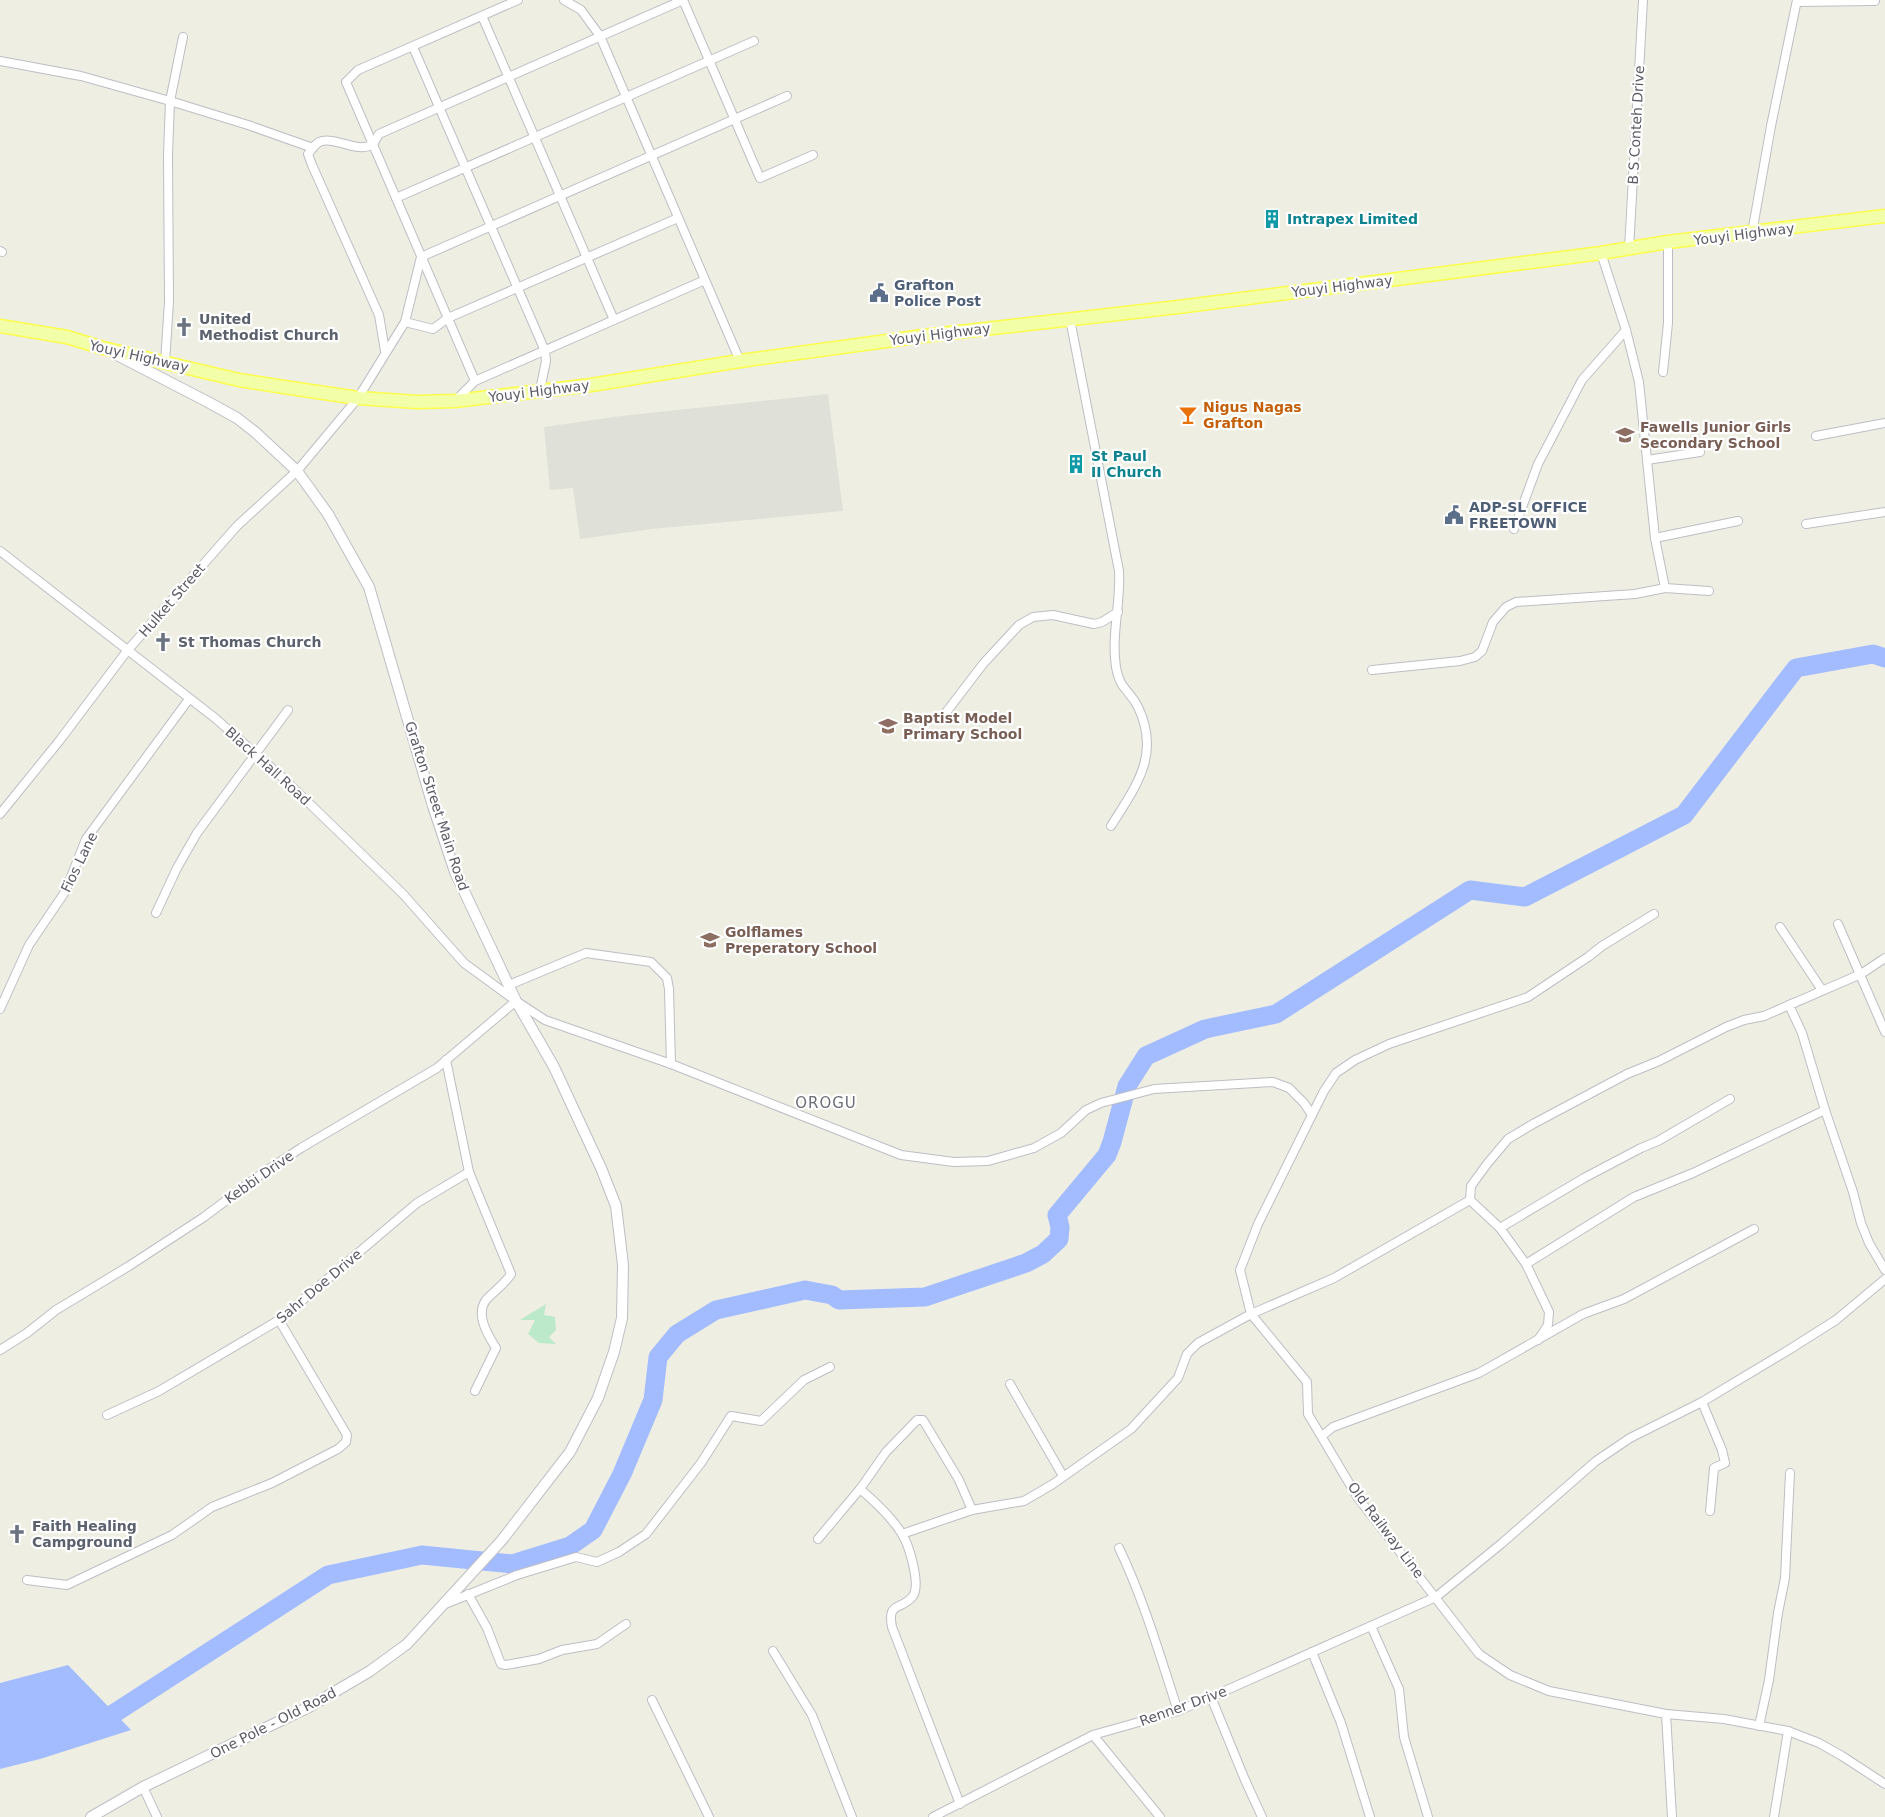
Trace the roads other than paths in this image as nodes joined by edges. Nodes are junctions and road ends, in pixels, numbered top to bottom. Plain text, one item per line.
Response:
1 (518, 0) edge
2 (564, 0) edge
3 (683, 0) edge
4 (1643, 0) edge
5 (1797, 1) edge
6 (1875, 1) edge
7 (482, 16) junction
8 (600, 36) junction
9 (183, 37) dead end
10 (754, 41) dead end
11 (413, 47) junction
12 (0, 61) edge
13 (709, 61) junction
14 (508, 77) junction
15 (787, 96) dead end
16 (626, 97) junction
17 (170, 101) junction
18 (439, 107) junction
19 (735, 120) junction
20 (534, 138) junction
21 (372, 144) junction
22 (313, 148) junction
23 (813, 155) dead end
24 (652, 156) junction
25 (465, 168) junction
26 (560, 196) junction
27 (396, 198) junction
28 (1885, 216) edge
29 (678, 218) junction
30 (491, 227) junction
31 (1752, 233) junction
32 (1668, 242) junction
33 (1629, 249) junction
34 (1601, 253) junction
35 (422, 257) junction
36 (587, 258) junction
37 (705, 280) junction
38 (517, 288) junction
39 (448, 318) junction
40 (1070, 319) junction
41 (614, 320) junction
42 (405, 322) junction
43 (0, 326) edge
44 (1626, 330) junction
45 (103, 348) junction
46 (385, 351) junction
47 (545, 351) junction
48 (740, 361) junction
49 (165, 362) junction
50 (1663, 372) dead end
51 (475, 381) junction
52 (540, 390) junction
53 (358, 398) junction
54 (455, 401) junction
55 (1885, 423) edge
56 (1816, 436) dead end
57 (1700, 452) dead end
58 (1647, 460) junction
59 (297, 470) junction
60 (1885, 512) edge
61 (1738, 521) dead end
62 (1806, 524) dead end
63 (1514, 529) dead end
64 (1655, 538) junction
65 (0, 551) edge
66 (1665, 588) junction
67 (1709, 591) dead end
68 (1118, 612) junction
69 (127, 651) junction
70 (1372, 670) dead end
71 (189, 699) junction
72 (288, 710) dead end
73 (941, 719) dead end
74 (256, 753) junction
75 (3, 804) edge
76 (0, 814) edge
77 (1111, 826) dead end
78 (156, 913) dead end
79 (1654, 914) dead end
80 (1838, 924) dead end
81 (1780, 927) dead end
82 (1885, 958) edge
83 (1861, 974) junction
84 (509, 985) junction
85 (1822, 990) junction
86 (516, 1002) junction
87 (1789, 1005) junction
88 (0, 1009) edge
89 (1885, 1032) edge
90 (446, 1060) junction
91 (671, 1064) junction
92 (1730, 1099) dead end
93 (1824, 1110) junction
94 (1312, 1115) junction
95 (469, 1172) junction
96 (1470, 1200) junction
97 (1500, 1228) junction
98 (1754, 1229) dead end
99 (1526, 1264) junction
100 (1885, 1270) edge
101 (1885, 1279) edge
102 (1251, 1314) junction
103 (279, 1320) junction
104 (1538, 1340) junction
105 (0, 1350) edge
106 (830, 1367) dead end
107 (1010, 1384) dead end
108 (475, 1391) dead end
109 (1702, 1402) junction
110 (107, 1416) dead end
111 (1322, 1436) junction
112 (1790, 1473) dead end
113 (1063, 1476) junction
114 (860, 1489) junction
115 (972, 1510) junction
116 (1710, 1511) dead end
117 (902, 1534) junction
118 (818, 1538) dead end
119 (1119, 1548) dead end
120 (27, 1580) dead end
121 (464, 1591) junction
122 (1436, 1597) junction
123 (626, 1624) dead end
124 (1371, 1626) junction
125 (772, 1651) dead end
126 (1312, 1652) junction
127 (1211, 1697) junction
128 (652, 1700) dead end
129 (1178, 1711) junction
130 (1666, 1714) junction
131 (1759, 1726) junction
132 (1788, 1731) junction
133 (1093, 1735) junction
134 (1885, 1784) edge
135 (143, 1787) junction
136 (960, 1804) junction
137 (91, 1817) edge
138 (157, 1817) edge
139 (710, 1817) edge
140 (852, 1817) edge
141 (933, 1817) edge
142 (1160, 1817) edge
143 (1262, 1817) edge
144 (1370, 1817) edge
145 (1428, 1817) edge
146 (1672, 1817) edge
147 (1774, 1817) edge

1 - 7 street
2 - 8 street
3 - 8 street
3 - 13 street
4 - 33 street, B S Conteh Drive
5 - 6 street
5 - 31 street
7 - 11 street
7 - 14 street
8 - 14 street
8 - 16 street
9 - 17 street
10 - 13 street
11 - 18 street
11 - 21 street
12 - 17 street
13 - 16 street
13 - 19 street
14 - 18 street
14 - 20 street
15 - 19 street
16 - 20 street
16 - 24 street
17 - 22 street
17 - 49 street
18 - 21 street
18 - 25 street
19 - 23 street
19 - 24 street
20 - 25 street
20 - 26 street
21 - 22 street
21 - 27 street
22 - 46 street
24 - 26 street
24 - 29 street
25 - 27 street
25 - 30 street
26 - 30 street
26 - 36 street
27 - 35 street
28 - 31 main road, Youyi Highway
29 - 36 street
29 - 37 street
30 - 35 street
30 - 38 street
31 - 32 main road, Youyi Highway
32 - 33 main road, Youyi Highway
32 - 50 street
33 - 34 main road, Youyi Highway
34 - 40 main road, Youyi Highway
34 - 44 street
35 - 39 street
35 - 42 street, Hulket Street
36 - 38 street
36 - 41 street
37 - 41 street
37 - 48 street
38 - 39 street
38 - 47 street
39 - 42 street
39 - 51 street
40 - 48 main road, Youyi Highway
40 - 68 street
41 - 47 street
42 - 46 street, Hulket Street
43 - 45 main road, Youyi Highway
44 - 58 street
44 - 63 street
45 - 49 main road, Youyi Highway
45 - 59 street, Grafton Street Main Road
46 - 53 street, Hulket Street
47 - 51 street
47 - 52 street
48 - 52 main road, Youyi Highway
49 - 53 main road, Youyi Highway
51 - 54 street
52 - 54 main road, Youyi Highway
53 - 54 main road, Youyi Highway
53 - 59 street, Hulket Street
55 - 56 street
57 - 58 street
58 - 64 street
59 - 69 street, Hulket Street
59 - 84 street, Grafton Street Main Road
60 - 62 street
61 - 64 street
64 - 66 street
65 - 69 street, Black Hall Road
66 - 67 street
66 - 70 street
68 - 73 street
68 - 77 street
69 - 71 street, Black Hall Road
69 - 75 street, Hulket Street
71 - 74 street, Black Hall Road
71 - 88 street, Fios Lane
72 - 74 street
74 - 78 street
74 - 86 street, Black Hall Road
75 - 76 street, Hulket Street
79 - 94 street, Old Railway Line
80 - 83 street
81 - 85 street
82 - 83 street
83 - 85 street
83 - 89 street
84 - 86 street, Grafton Street Main Road
84 - 91 street
85 - 87 street
86 - 90 street, Kebbi Drive
86 - 91 street, Black Hall Road
86 - 121 street, Grafton Street Main Road
87 - 93 street
87 - 96 street
90 - 95 street
90 - 105 street, Kebbi Drive
91 - 94 street, Black Hall Road
92 - 97 street
93 - 99 street
93 - 100 street
94 - 102 street, Old Railway Line
95 - 103 street, Sahr Doe Drive
95 - 108 street
96 - 97 street
96 - 102 street
97 - 99 street
98 - 104 street
99 - 104 street
101 - 109 street, Renner Drive
102 - 111 street, Old Railway Line
102 - 113 street
103 - 110 street, Sahr Doe Drive
103 - 120 street
104 - 111 street
106 - 121 street
107 - 113 street
109 - 116 street
109 - 122 street, Renner Drive
111 - 122 street, Old Railway Line
112 - 131 street
113 - 115 street
114 - 115 street
114 - 117 street
114 - 118 street
115 - 117 street
117 - 136 street
119 - 129 street
121 - 123 street
121 - 135 street, One Pole - Old Road
122 - 124 street, Renner Drive
122 - 130 street, Old Railway Line
124 - 126 street, Renner Drive
124 - 145 street
125 - 140 street
126 - 127 street, Renner Drive
126 - 144 street
127 - 129 street, Renner Drive
127 - 143 street
128 - 139 street
129 - 133 street, Renner Drive
130 - 131 street, Old Railway Line
130 - 146 street
131 - 132 street, Old Railway Line
132 - 134 street, Old Railway Line
132 - 147 street
133 - 136 street, Renner Drive
133 - 142 street
135 - 137 street, One Pole - Old Road
135 - 138 street
136 - 141 street, Renner Drive

